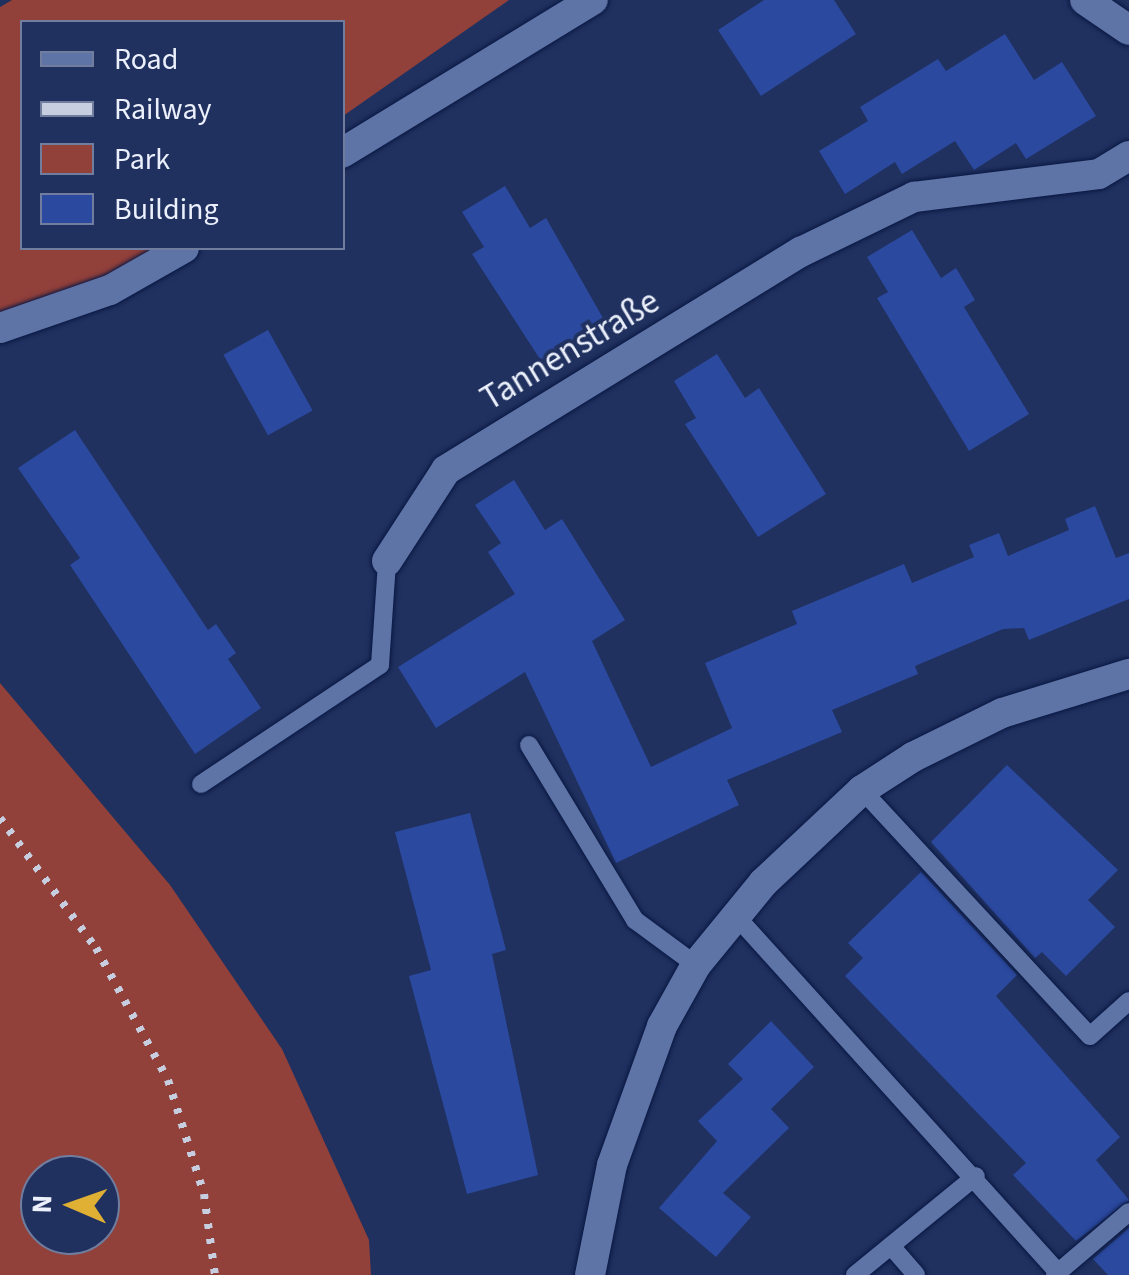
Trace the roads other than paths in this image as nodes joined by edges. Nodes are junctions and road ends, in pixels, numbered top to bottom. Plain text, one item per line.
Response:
1 (593, 0) edge
2 (1085, 0) edge
3 (1129, 30) edge
4 (345, 151) edge
5 (1129, 156) edge
6 (180, 250) edge
7 (0, 328) edge
8 (387, 561) joint
9 (1129, 674) edge
10 (529, 745) dead end
11 (201, 784) dead end
12 (862, 790) junction
13 (736, 916) junction
14 (696, 965) junction
15 (1129, 1001) edge
16 (976, 1176) junction
17 (1129, 1212) edge
18 (891, 1246) junction
19 (1056, 1274) edge
20 (590, 1275) edge
21 (855, 1275) edge
22 (916, 1275) edge

1 - 4 street
2 - 3 street
5 - 8 street, Tannenstraße
6 - 7 street
8 - 11 lane, Tannenstraße
9 - 12 street
10 - 14 lane
12 - 13 street
12 - 15 lane
13 - 14 street
13 - 16 lane
14 - 20 street
16 - 18 lane
16 - 19 lane
17 - 19 lane
18 - 21 lane
18 - 22 lane

